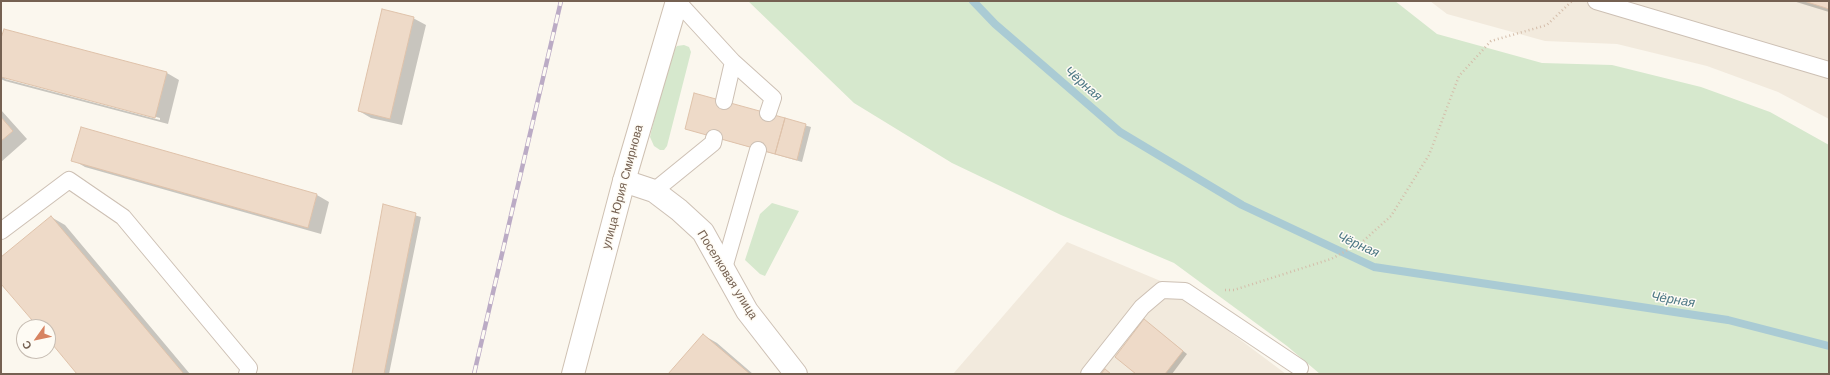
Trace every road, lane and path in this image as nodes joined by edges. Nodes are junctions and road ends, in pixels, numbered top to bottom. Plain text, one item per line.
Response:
1 (677, 1) edge
2 (1572, 1) edge
3 (1596, 1) edge
4 (733, 62) junction
5 (1829, 70) edge
6 (724, 101) dead end
7 (768, 113) dead end
8 (714, 138) dead end
9 (758, 150) dead end
10 (624, 181) junction
11 (654, 191) junction
12 (1, 231) edge
13 (724, 268) junction
14 (1185, 291) junction
15 (1300, 368) dead end
16 (248, 374) edge
17 (573, 374) edge
18 (796, 374) edge
19 (1089, 374) edge

1 - 4 lane
1 - 10 main road, улица Юрия Смирнова
2 - 14 path
3 - 5 lane
4 - 6 lane
4 - 7 lane
8 - 11 lane
9 - 13 lane
10 - 11 main road, Поселковая улица
10 - 17 main road, улица Юрия Смирнова
11 - 13 main road, Поселковая улица
12 - 16 lane
13 - 18 main road, Поселковая улица
14 - 15 lane
14 - 19 lane

